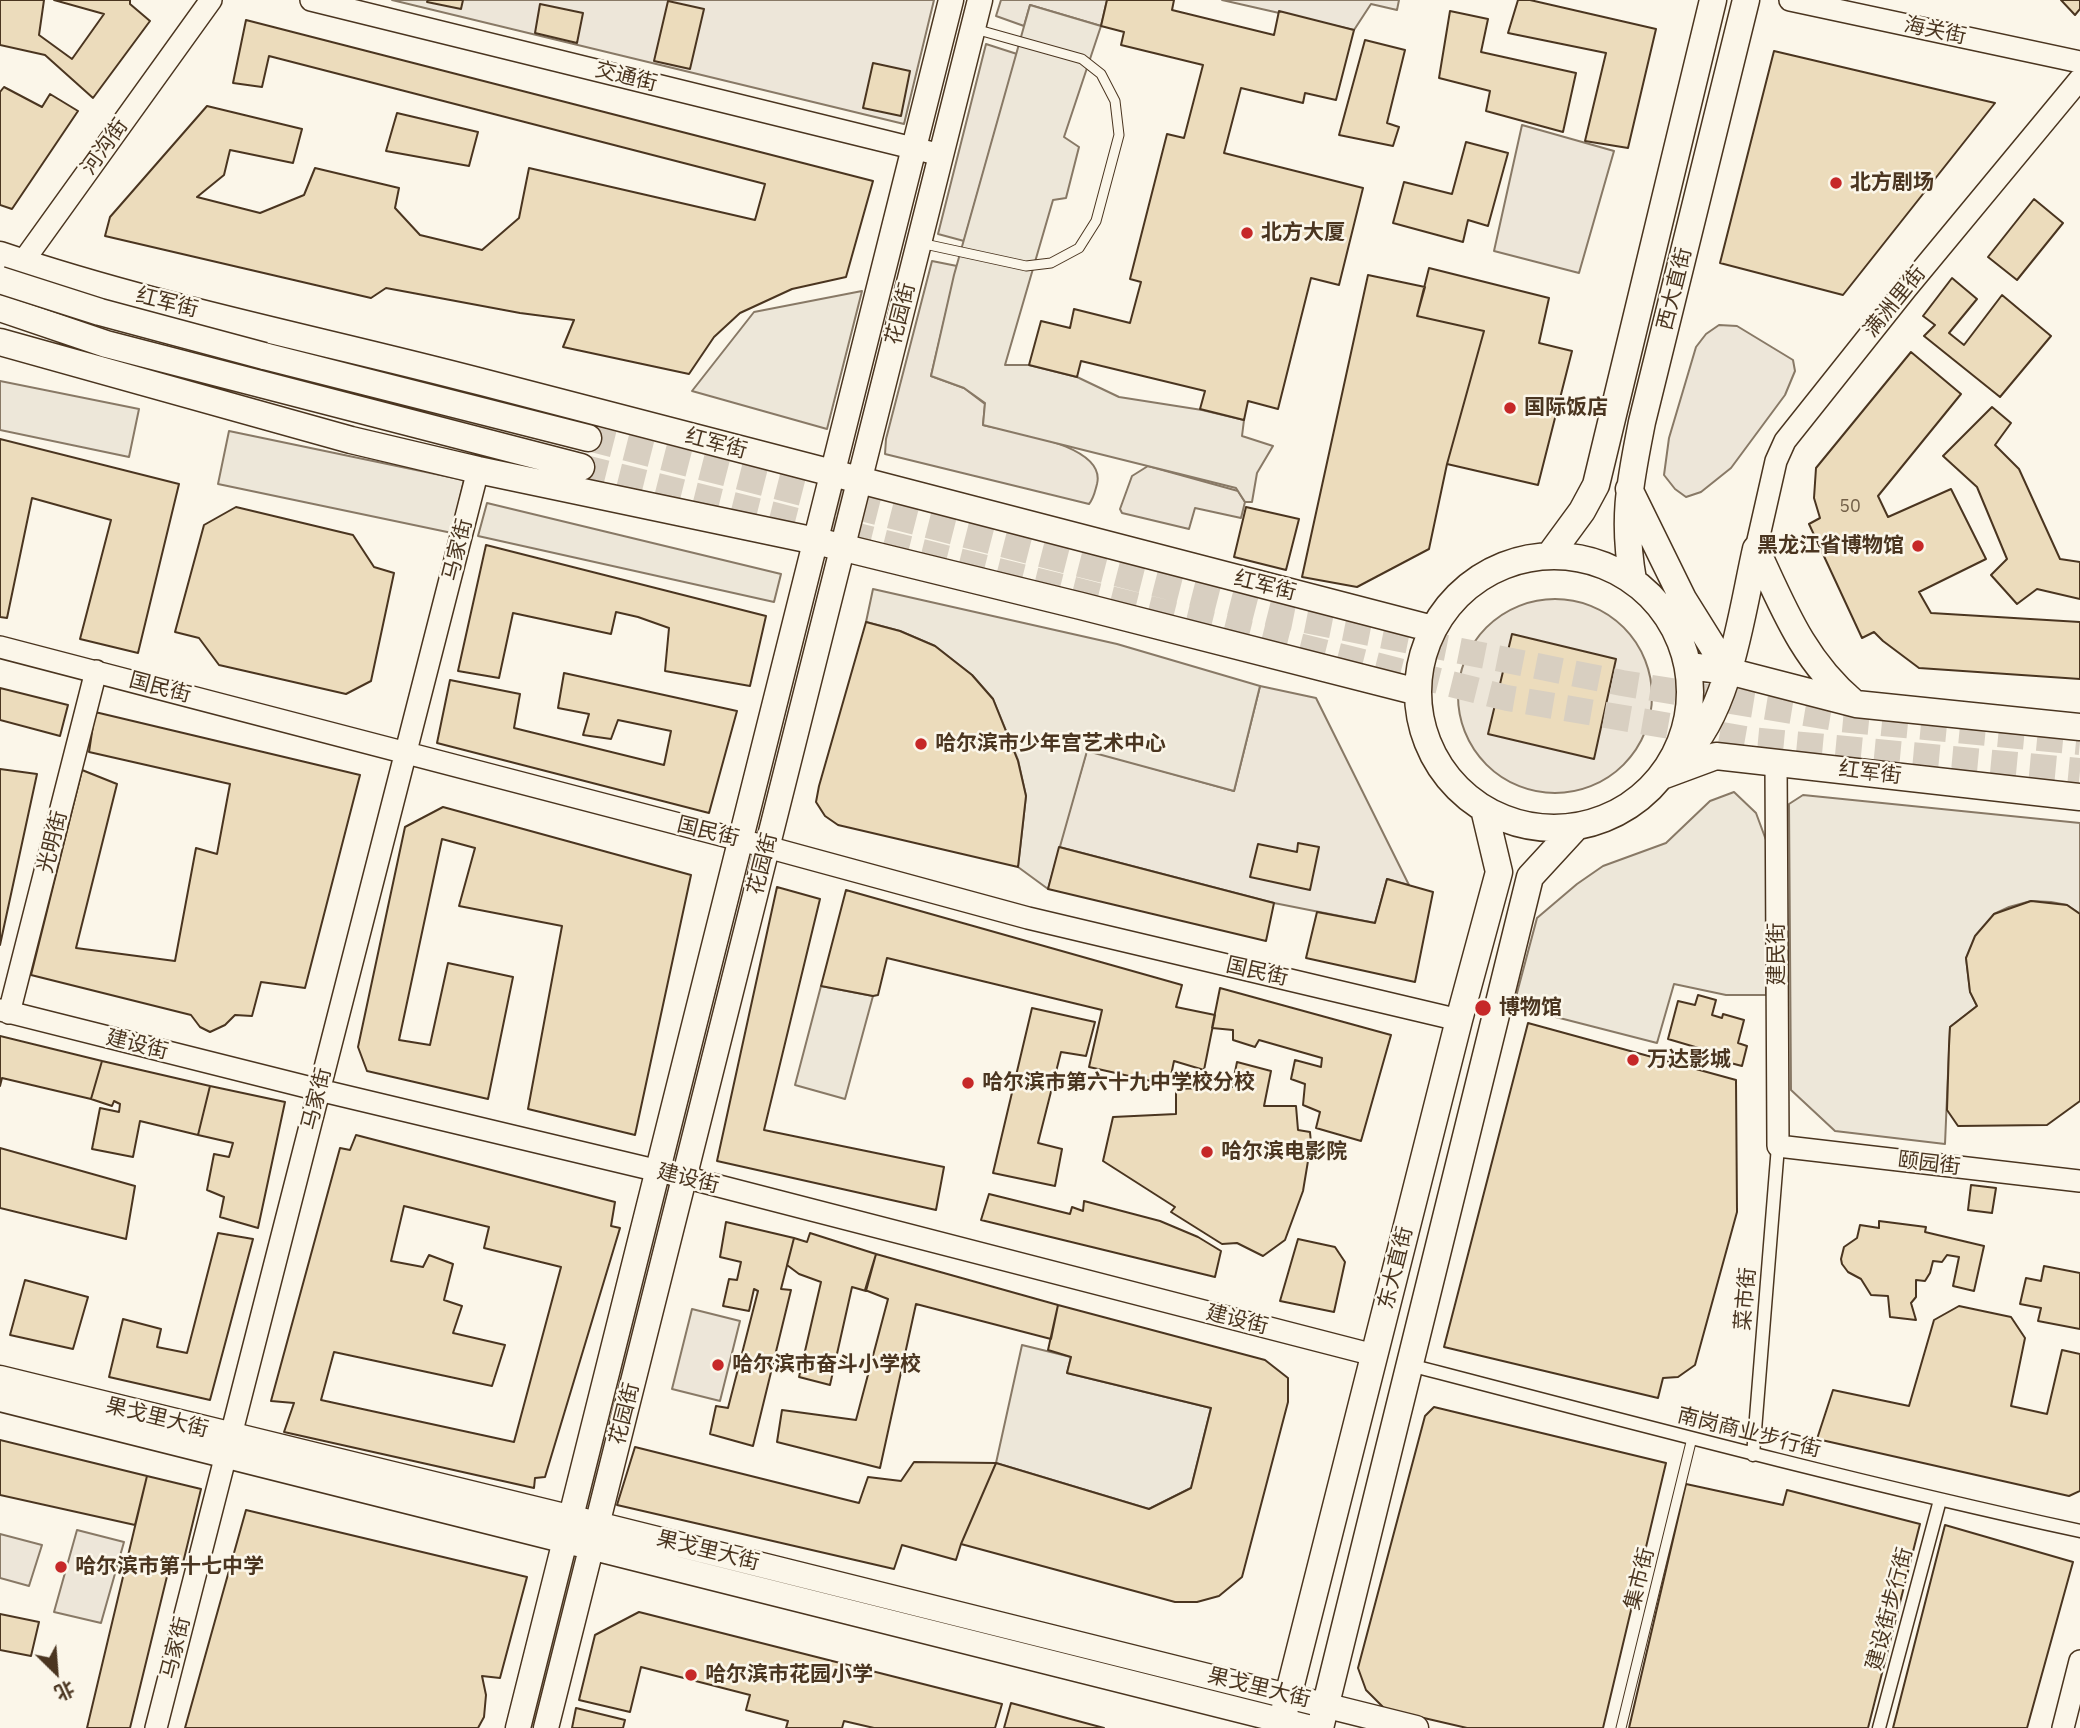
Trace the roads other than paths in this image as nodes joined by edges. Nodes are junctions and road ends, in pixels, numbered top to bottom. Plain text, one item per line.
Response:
1 (211, 0) edge
2 (311, 0) edge
3 (951, 0) edge
4 (980, 0) edge
5 (1713, 0) edge
6 (1746, 0) edge
7 (1790, 0) edge
8 (973, 28) junction
9 (2080, 62) edge
10 (2080, 79) edge
11 (914, 148) junction
12 (941, 155) junction
13 (919, 243) junction
14 (11, 258) edge
15 (0, 279) edge
16 (0, 293) edge
17 (0, 308) edge
18 (0, 342) edge
19 (313, 398) junction
20 (588, 438) tunnel mouth
21 (351, 440) junction
22 (581, 467) tunnel mouth
23 (478, 470) junction
24 (832, 475) junction
25 (859, 482) junction
26 (1629, 489) junction
27 (816, 541) junction
28 (843, 548) junction
29 (1756, 549) junction
30 (1549, 556) junction
31 (1633, 580) junction
32 (1433, 629) junction
33 (0, 647) edge
34 (1689, 666) junction
35 (96, 671) junction
36 (1728, 671) junction
37 (1418, 692) junction
38 (1856, 704) junction
39 (2080, 727) edge
40 (405, 754) junction
41 (1776, 762) junction
42 (1662, 776) junction
43 (2080, 797) edge
44 (1484, 809) junction
45 (1576, 827) junction
46 (740, 840) junction
47 (767, 847) junction
48 (5, 1012) edge
49 (1459, 1020) junction
50 (319, 1090) junction
51 (1778, 1146) junction
52 (657, 1171) junction
53 (684, 1177) junction
54 (2080, 1181) edge
55 (1374, 1355) junction
56 (1410, 1365) junction
57 (0, 1378) edge
58 (0, 1399) edge
59 (1692, 1438) junction
60 (228, 1446) junction
61 (1753, 1455) junction
62 (1940, 1500) junction
63 (568, 1529) junction
64 (2080, 1531) edge
65 (594, 1535) junction
66 (2080, 1661) edge
67 (1284, 1715) edge
68 (1323, 1716) edge
69 (156, 1728) edge
70 (518, 1728) edge
71 (546, 1728) edge
72 (1311, 1728) edge
73 (1416, 1728) edge
74 (1621, 1728) edge
75 (1879, 1728) edge
76 (2063, 1728) edge

1 - 14 street, 河沟街
2 - 11 street, 交通街
3 - 11 main road, 花园街
4 - 8 main road, 花园街
5 - 30 main road, 西大直街
6 - 26 main road, 西大直街
7 - 9 street, 海关街
8 - 12 main road, 花园街
8 - 13 lane
10 - 29 street, 满洲里街
11 - 12 street, 交通街
11 - 24 main road, 花园街
12 - 13 main road, 花园街
13 - 25 main road, 花园街
14 - 16 street, 河沟街
14 - 24 main road, 红军街
15 - 20 main road, 红军街, bridge
17 - 19 main road
18 - 21 main road
19 - 21 main road
19 - 22 main road
21 - 23 main road
23 - 27 main road
23 - 40 street, 马家街
24 - 25 main road, 红军街
24 - 27 main road, 花园街
25 - 28 main road, 花园街
25 - 32 main road, 红军街
26 - 31 main road, 西大直街
26 - 36 main road
27 - 28 main road
27 - 46 main road, 花园街
28 - 37 main road
28 - 47 main road, 花园街
29 - 36 main road
29 - 38 main road
30 - 31 main road
30 - 32 main road
31 - 34 main road
32 - 37 main road
33 - 35 street, 国民街
34 - 36 main road
34 - 42 main road
35 - 40 street, 国民街
35 - 48 street, 光明街
36 - 38 main road
36 - 42 main road
37 - 44 main road
38 - 39 main road
40 - 46 street, 国民街
40 - 50 street, 马家街
41 - 42 main road, 红军街
41 - 43 main road, 红军街
41 - 51 street, 建民街
42 - 45 main road
44 - 45 main road
44 - 49 main road, 东大直街
45 - 56 main road, 东大直街
46 - 47 street, 国民街
46 - 52 main road, 花园街
47 - 49 street, 国民街
47 - 53 main road, 花园街
48 - 50 street, 建设街
49 - 55 main road, 东大直街
50 - 52 street, 建设街
50 - 60 street, 马家街
51 - 54 street, 颐园街
51 - 61 street, 菜市街
52 - 53 street, 建设街
52 - 63 main road, 花园街
53 - 55 street, 建设街
53 - 65 main road, 花园街
55 - 67 main road, 东大直街
56 - 59 street, 南岗商业步行街
56 - 68 main road, 东大直街
57 - 60 main road, 果戈里大街
58 - 60 main road, 果戈里大街
59 - 61 street, 南岗商业步行街
59 - 74 lane, 集市街
60 - 63 main road, 果戈里大街
60 - 69 street, 马家街
61 - 62 street, 南岗商业步行街
62 - 64 street, 南岗商业步行街
62 - 75 street, 建设街步行街
63 - 65 main road, 果戈里大街
63 - 70 main road, 花园街
65 - 67 main road, 果戈里大街
65 - 71 main road, 花园街
66 - 76 street
67 - 68 main road, 果戈里大街
67 - 72 main road, 果戈里大街
68 - 73 main road, 果戈里大街

